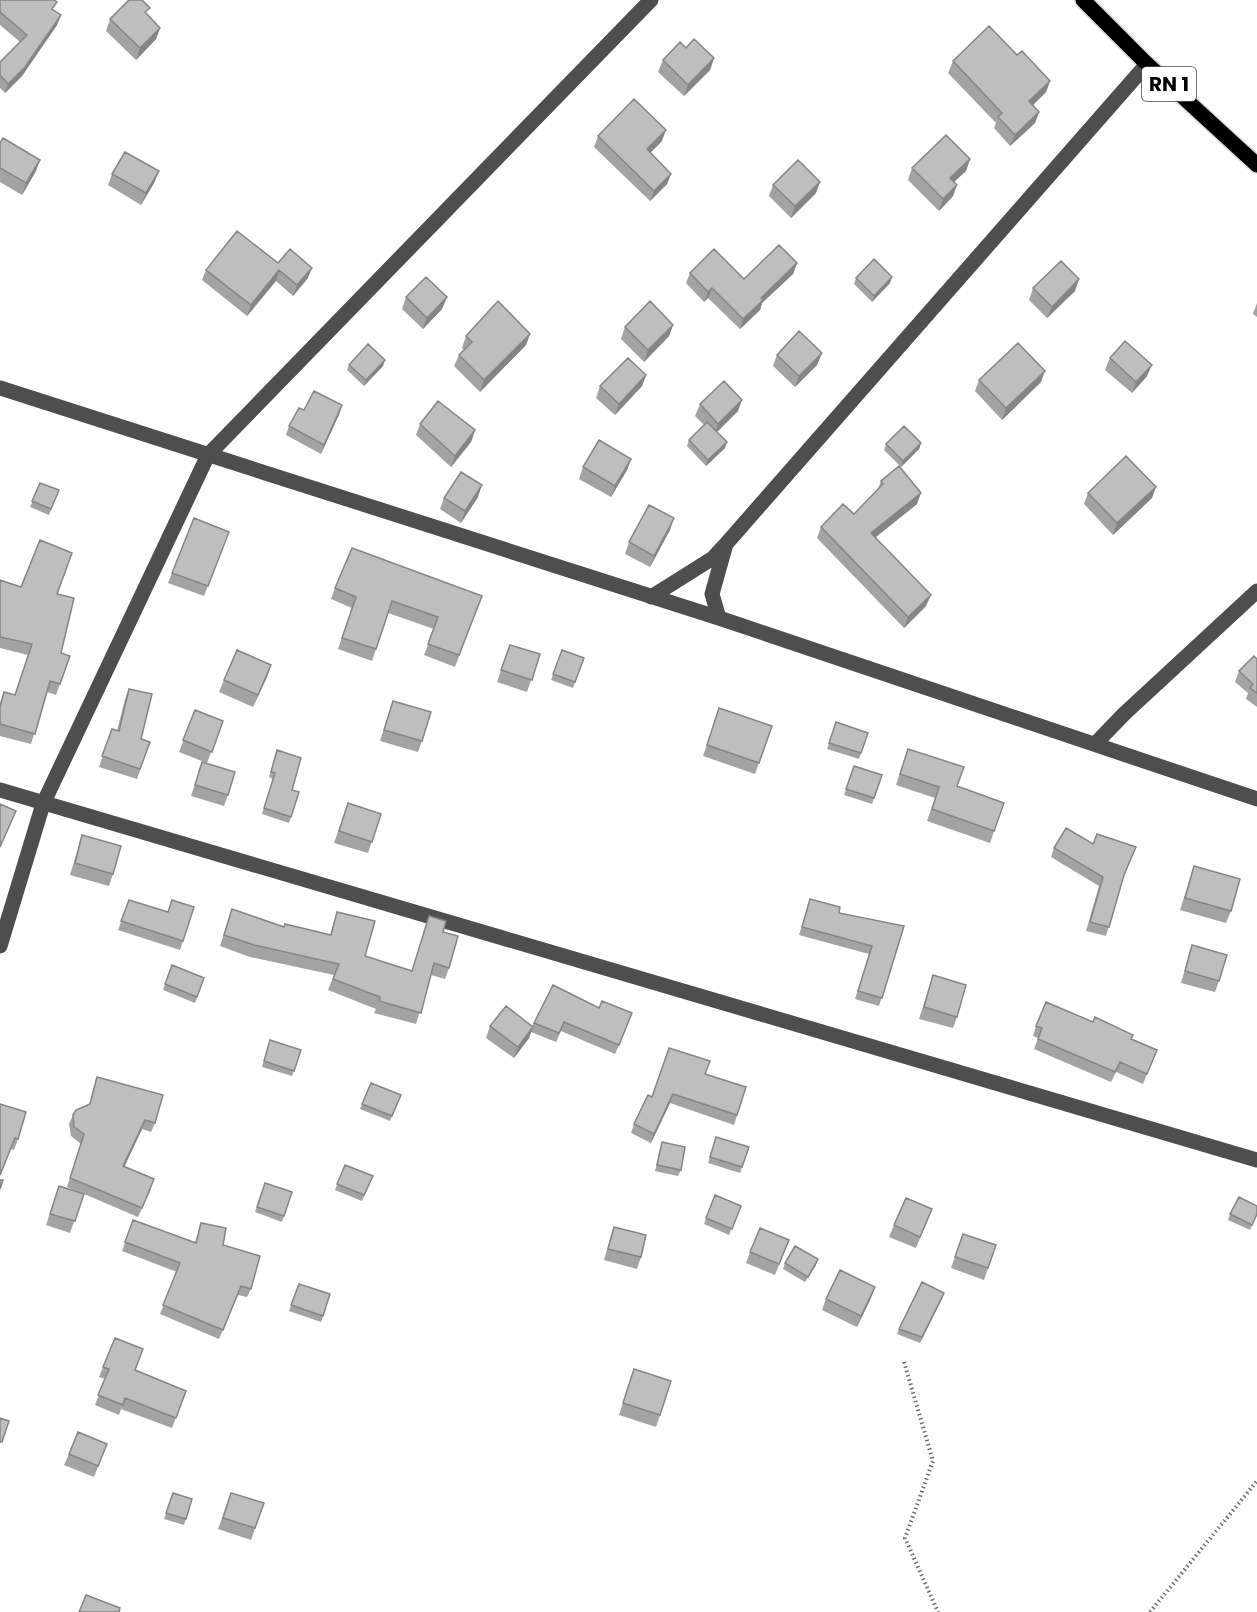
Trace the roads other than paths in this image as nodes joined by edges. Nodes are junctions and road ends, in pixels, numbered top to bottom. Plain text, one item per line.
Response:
1 (651, 0) edge
2 (1083, 0) edge
3 (1147, 64) junction
4 (1257, 165) edge
5 (0, 388) edge
6 (208, 455) junction
7 (726, 544) junction
8 (1257, 591) edge
9 (651, 597) junction
10 (719, 618) junction
11 (1096, 743) junction
12 (0, 790) edge
13 (1257, 799) edge
14 (43, 804) junction
15 (0, 946) edge
16 (1257, 1160) edge

1 - 6 street
2 - 3 main road, RN 1
3 - 4 main road, RN 1
3 - 7 street
5 - 6 street
6 - 9 street
6 - 14 street
7 - 9 street
7 - 10 street
8 - 11 street
9 - 10 street
10 - 11 street
11 - 13 street
12 - 14 street
14 - 15 street
14 - 16 street

